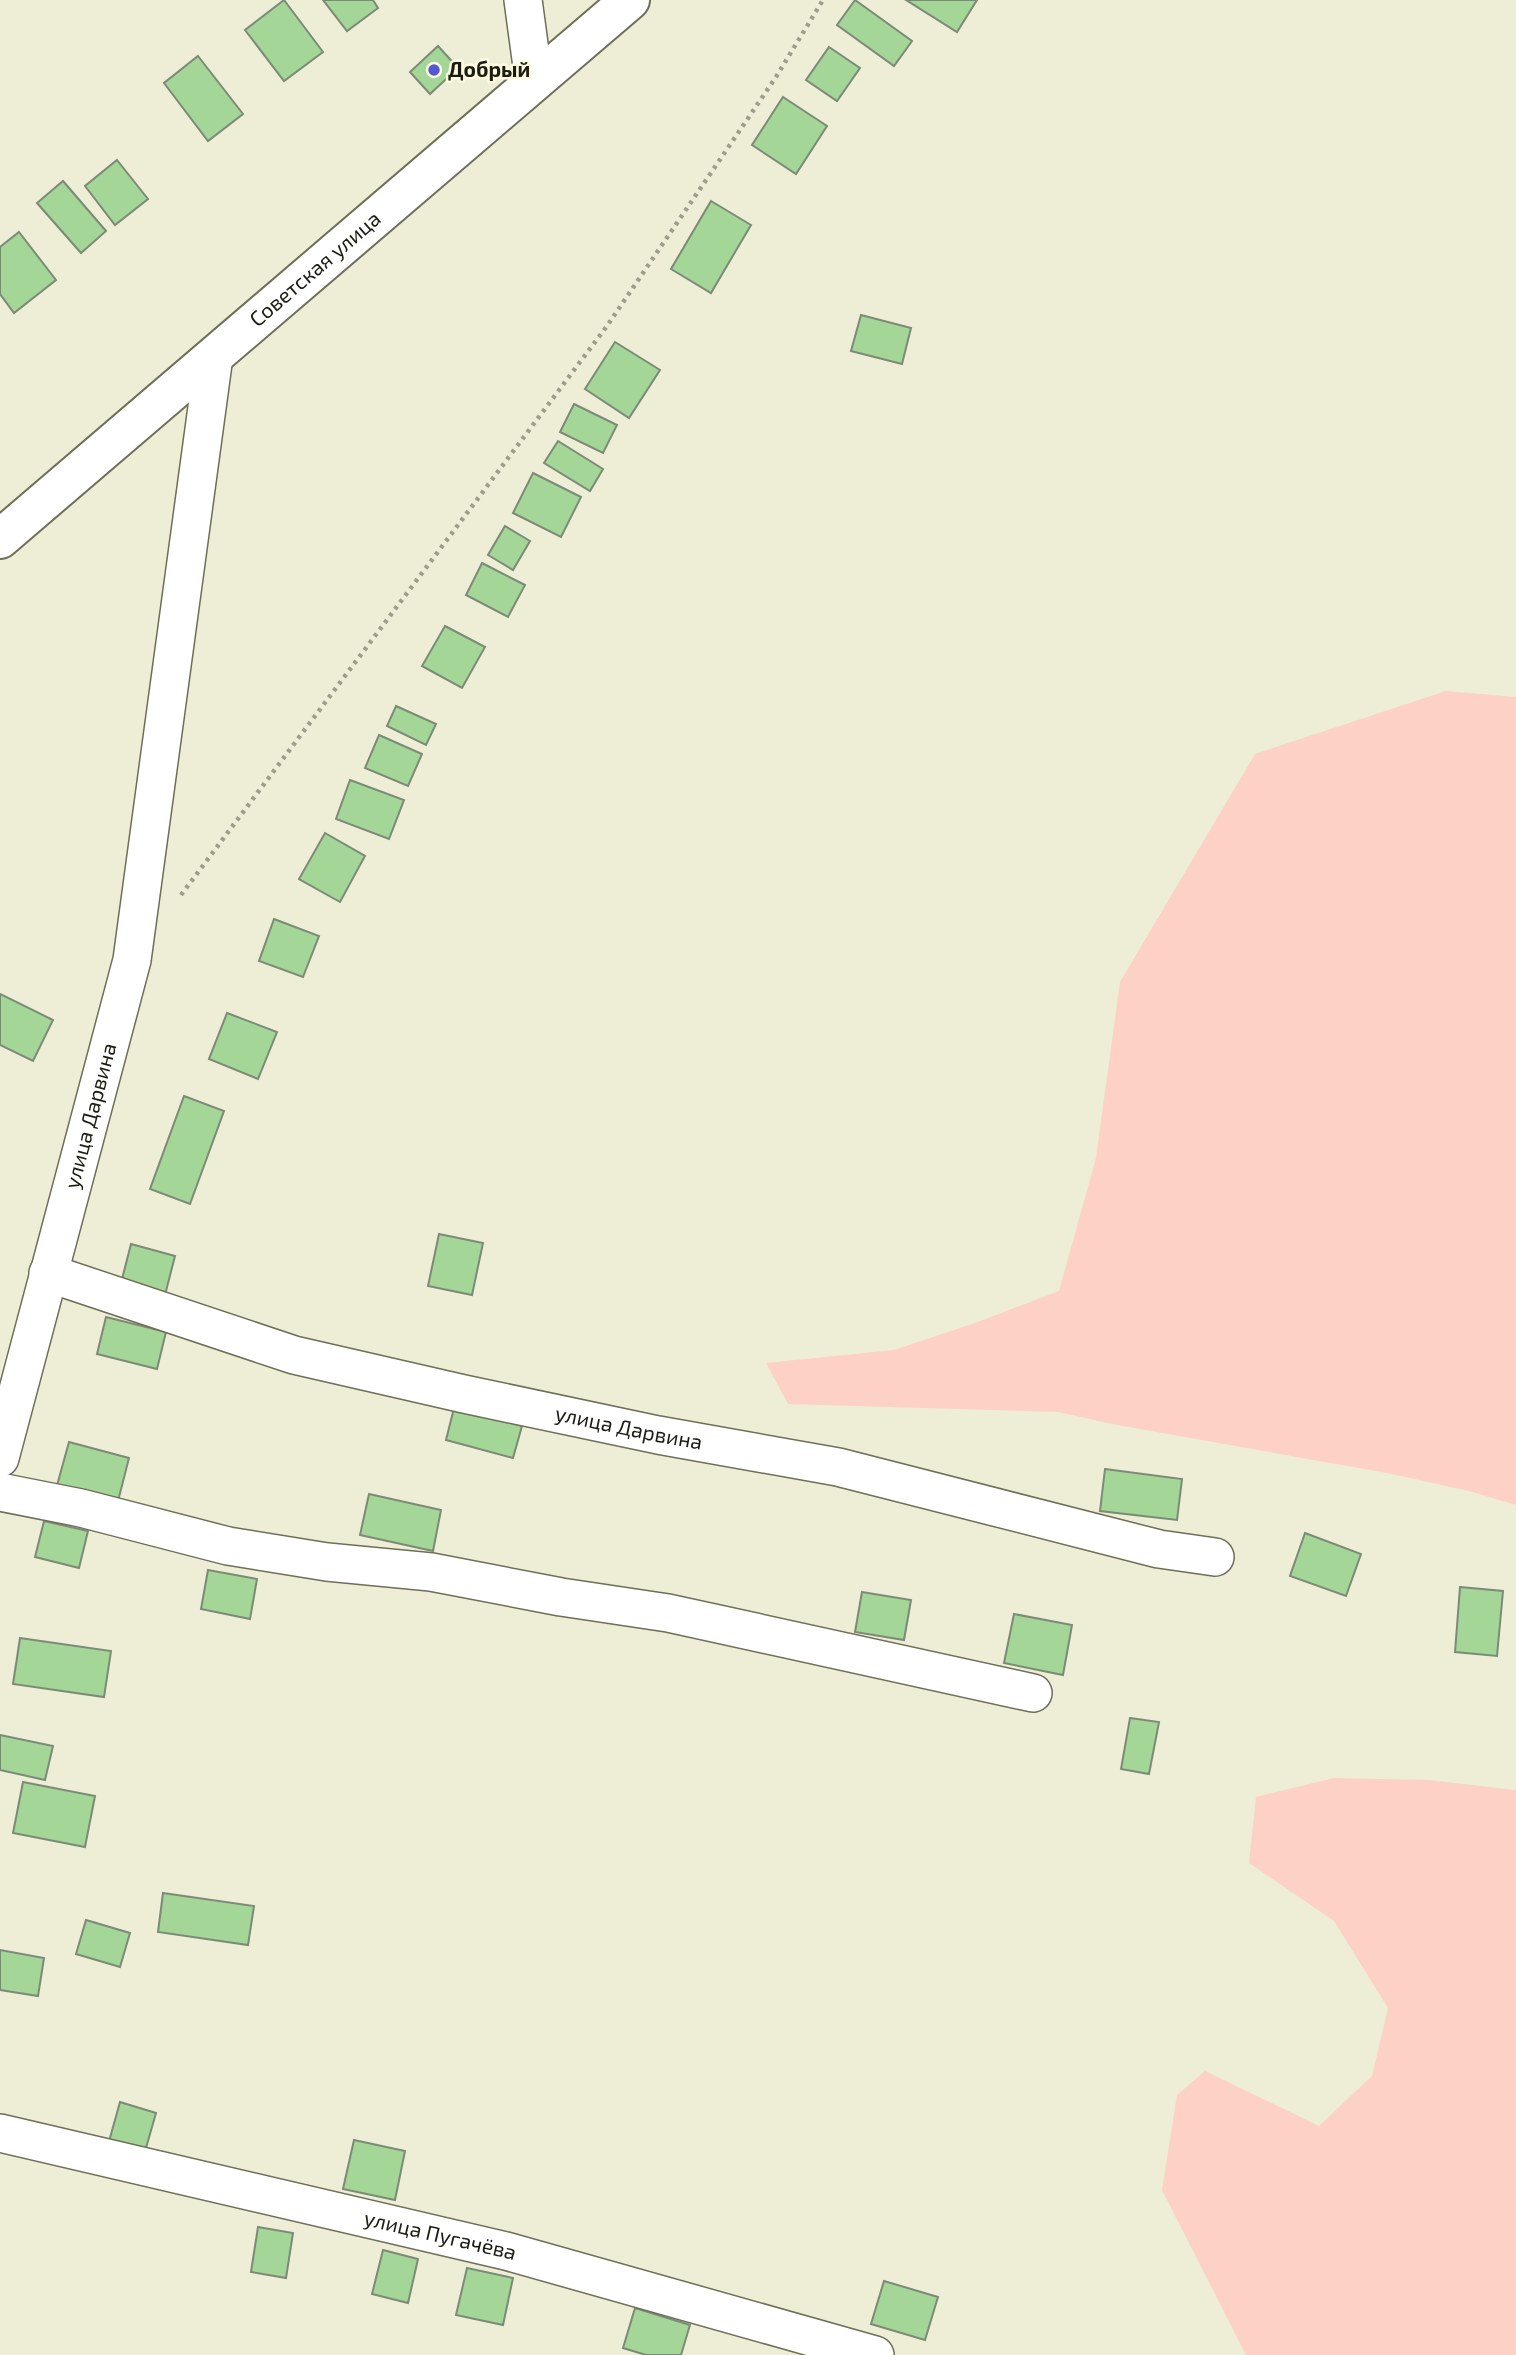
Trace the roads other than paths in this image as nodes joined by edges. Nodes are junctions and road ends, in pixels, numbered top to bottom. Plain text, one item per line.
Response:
1 (523, 0) edge
2 (631, 0) edge
3 (534, 81) junction
4 (214, 356) junction
5 (0, 539) edge
6 (48, 1273) junction
7 (0, 1458) edge
8 (0, 1492) edge
9 (1215, 1557) dead end
10 (1032, 1693) dead end
11 (0, 2133) edge
12 (875, 2355) edge

1 - 3 street
2 - 3 main road, Советская улица
3 - 4 main road, Советская улица
4 - 5 main road, Советская улица
4 - 6 street, улица Дарвина
6 - 7 street, улица Дарвина
6 - 9 street, улица Дарвина
8 - 10 street
11 - 12 street, улица Пугачёва

